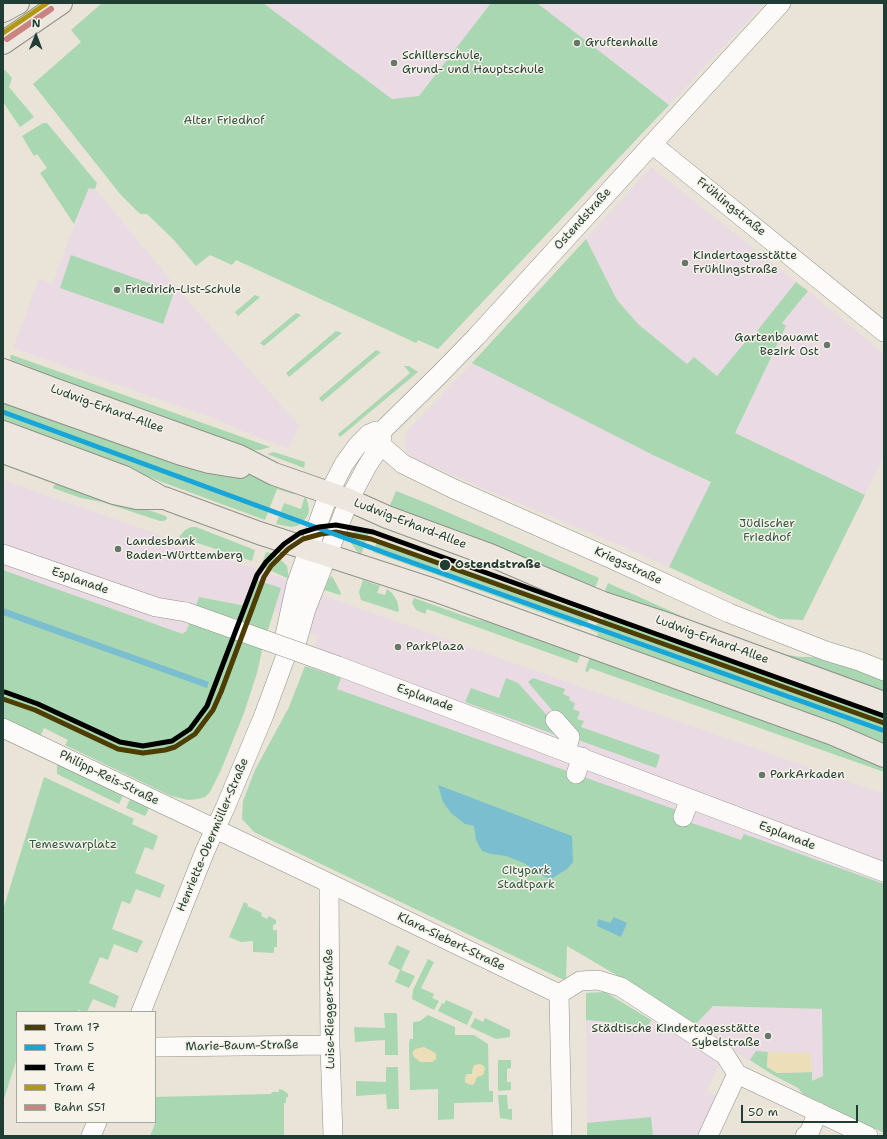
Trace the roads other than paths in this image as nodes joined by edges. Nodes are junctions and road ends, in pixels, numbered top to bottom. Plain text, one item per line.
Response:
1 (18, 3) edge
2 (61, 3) edge
3 (781, 3) edge
4 (3, 11) edge
5 (3, 43) edge
6 (652, 144) junction
7 (884, 332) edge
8 (3, 370) edge
9 (3, 391) edge
10 (3, 432) edge
11 (381, 438) junction
12 (3, 452) edge
13 (274, 474) junction
14 (329, 493) junction
15 (164, 498) junction
16 (349, 500) junction
17 (318, 552) junction
18 (3, 554) edge
19 (884, 671) edge
20 (884, 703) edge
21 (555, 720) dead end
22 (3, 728) edge
23 (884, 756) edge
24 (574, 761) junction
25 (690, 799) junction
26 (683, 817) dead end
27 (216, 829) junction
28 (884, 872) edge
29 (329, 883) junction
30 (559, 994) junction
31 (141, 1011) edge
32 (330, 1045) junction
33 (156, 1047) edge
34 (737, 1074) junction
35 (818, 1112) junction
36 (97, 1123) edge
37 (91, 1136) edge
38 (333, 1136) edge
39 (562, 1136) edge
40 (708, 1136) edge
41 (805, 1136) edge
42 (868, 1136) edge

1 - 4 main road
2 - 5 main road
3 - 6 street, Ostendstraße
6 - 7 street, Frühlingstraße
6 - 11 street, Ostendstraße
8 - 13 main road, Ludwig-Erhard-Allee
9 - 13 main road
10 - 15 main road
11 - 14 street, Ostendstraße
11 - 16 street, Ostendstraße
11 - 19 street, Kriegsstraße
12 - 15 main road
13 - 14 main road, Ludwig-Erhard-Allee
14 - 16 main road, Ludwig-Erhard-Allee
14 - 17 street, Ostendstraße
15 - 17 main road
16 - 17 street, Ostendstraße
16 - 20 main road, Ludwig-Erhard-Allee
17 - 23 main road
17 - 27 street, Henriette-Obermüller-Straße
18 - 24 street, Esplanade, bridge
21 - 24 street
22 - 27 street, Philipp-Reis-Straße
24 - 25 street, Esplanade
25 - 26 street
25 - 28 street, Esplanade
27 - 29 street, Klara-Siebert-Straße
27 - 31 street, Henriette-Obermüller-Straße
29 - 30 street, Klara-Siebert-Straße
29 - 32 street, Luise-Riegger-Straße
30 - 34 street
30 - 39 street
32 - 33 street, Marie-Baum-Straße
32 - 38 street, Luise-Riegger-Straße
34 - 35 street
34 - 40 street
35 - 41 street
35 - 42 street
36 - 37 street

